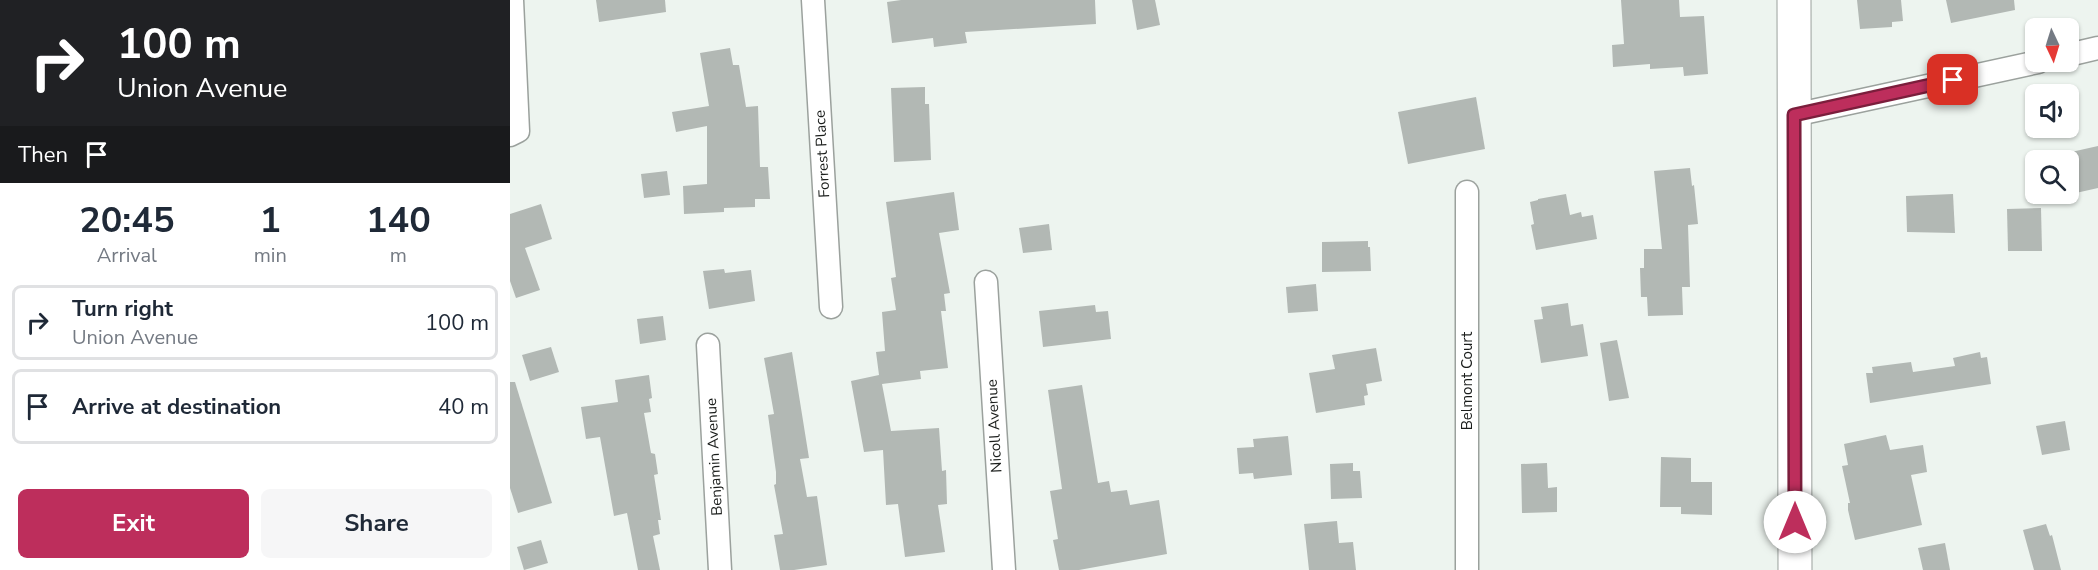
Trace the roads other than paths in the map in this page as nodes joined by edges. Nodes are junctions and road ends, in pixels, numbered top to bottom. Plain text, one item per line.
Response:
1 (512, 0) edge
2 (813, 0) edge
3 (1794, 0) edge
4 (2098, 48) edge
5 (2079, 52) edge
6 (2025, 65) edge
7 (1794, 115) junction
8 (510, 135) edge
9 (1467, 192) dead end
10 (986, 282) dead end
11 (831, 307) dead end
12 (708, 345) dead end
13 (720, 570) edge
14 (1004, 570) edge
15 (1467, 570) edge
16 (1795, 570) edge

1 - 8 street
2 - 11 street, Forrest Place
3 - 7 main road
4 - 5 street
6 - 7 street
7 - 16 main road
9 - 15 street, Belmont Court
10 - 14 street, Nicoll Avenue
12 - 13 street, Benjamin Avenue

